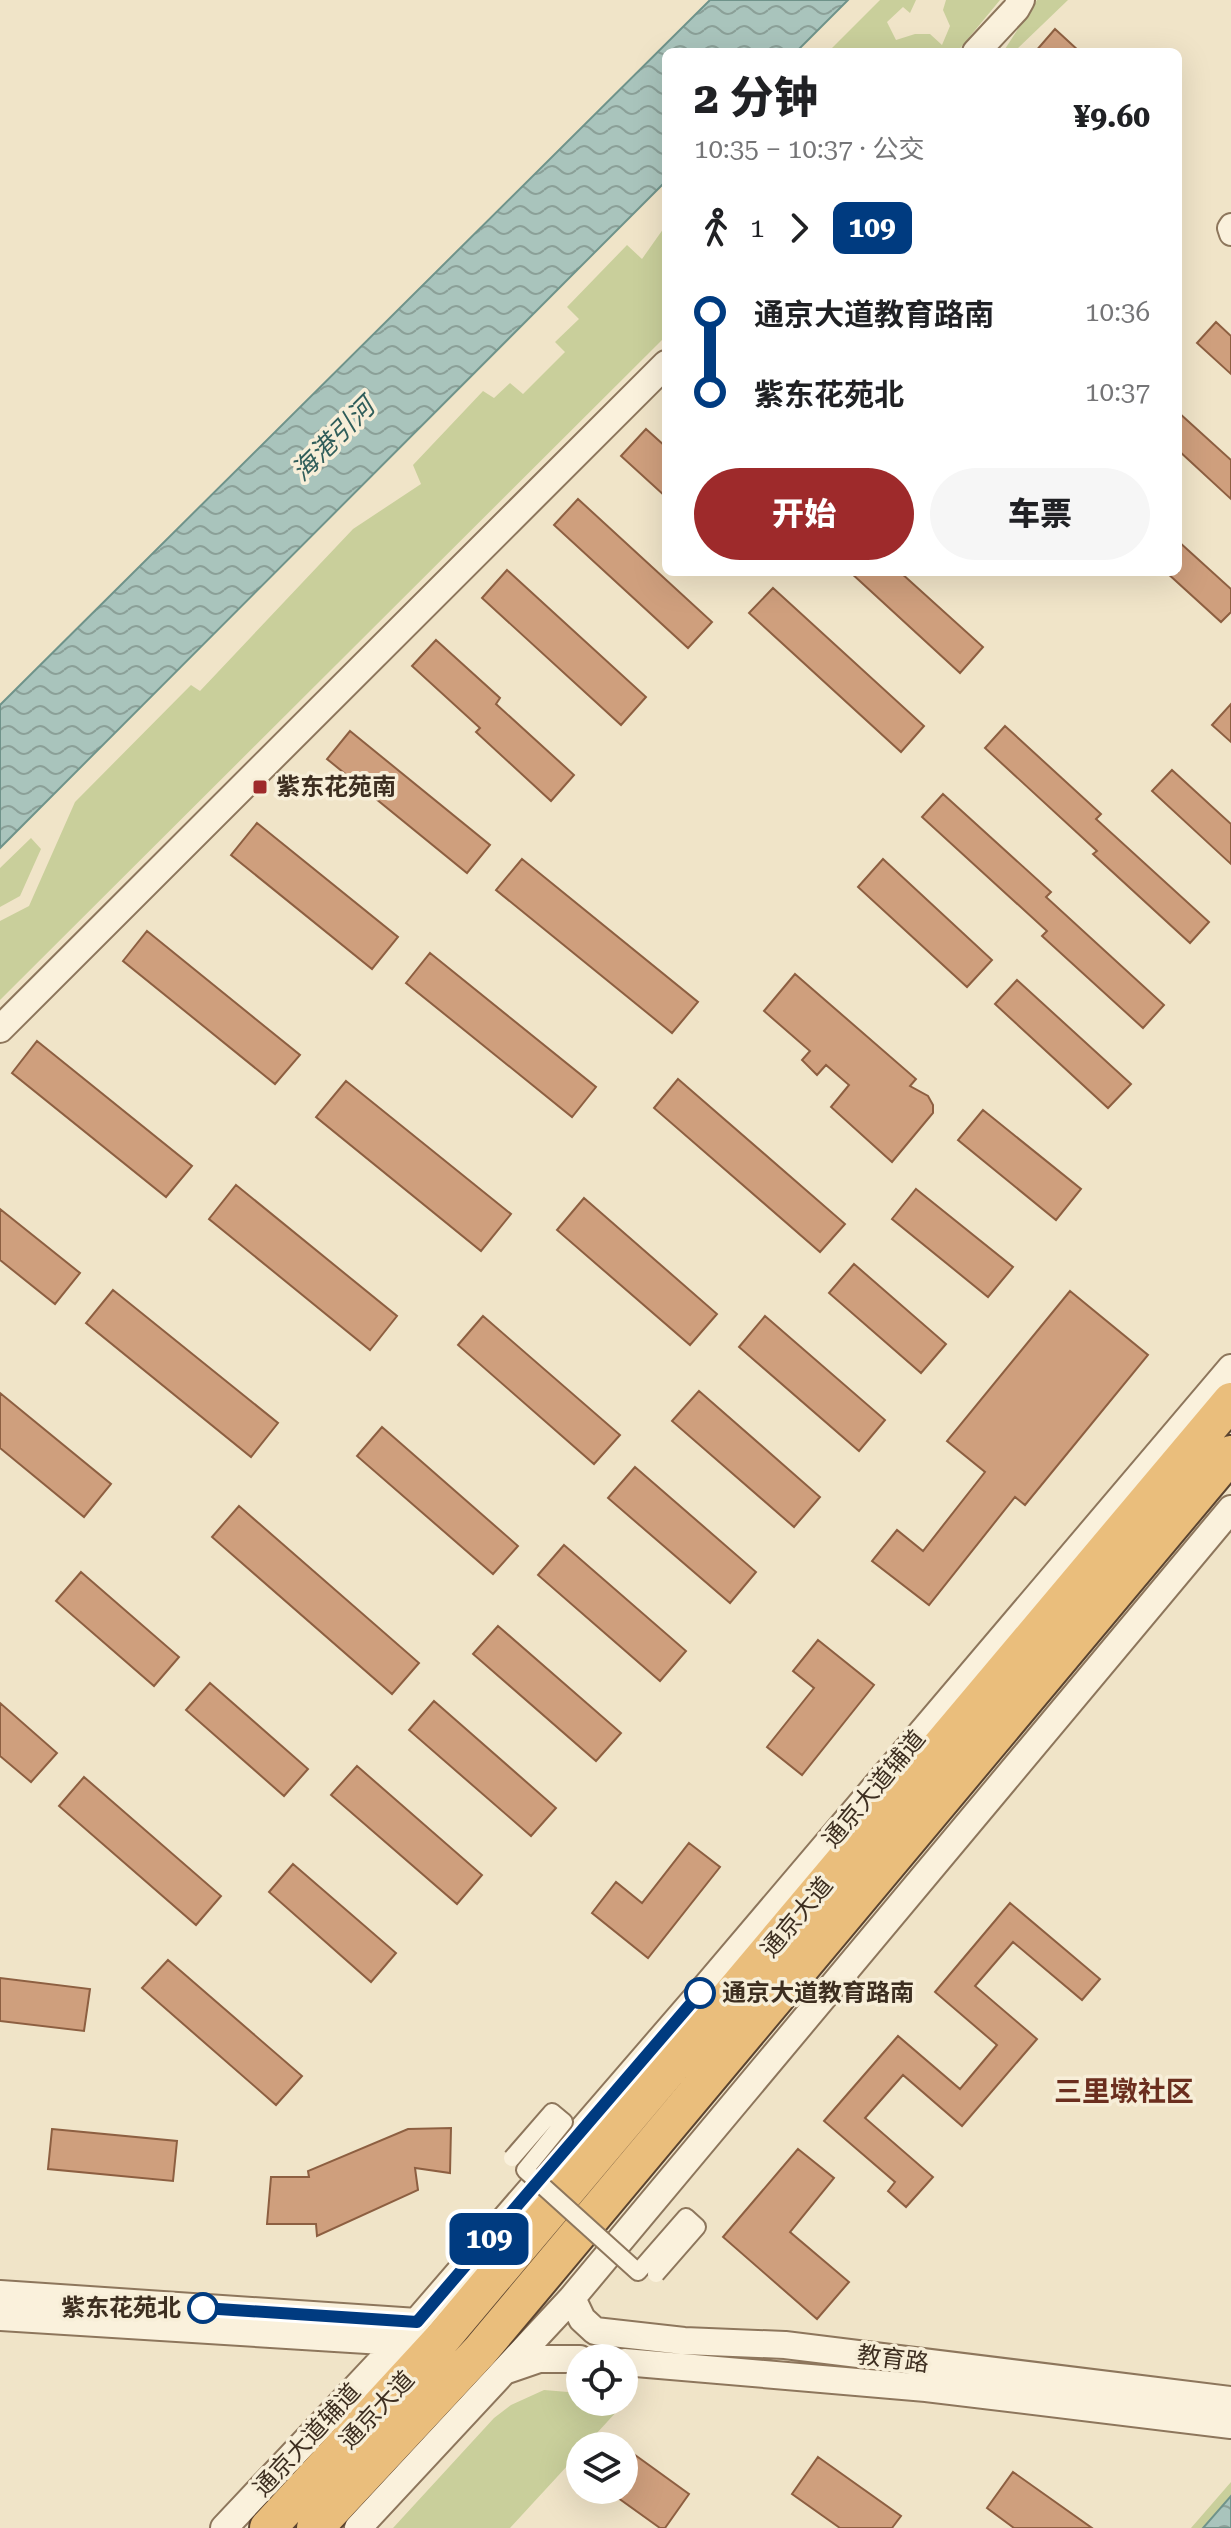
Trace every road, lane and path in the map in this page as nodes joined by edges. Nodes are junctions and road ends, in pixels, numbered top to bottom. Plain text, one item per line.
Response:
1 (1021, 0) edge
2 (979, 48) edge
3 (1231, 225) edge
4 (1231, 234) edge
5 (662, 368) edge
6 (0, 1029) edge
7 (1231, 1368) edge
8 (1231, 1393) edge
9 (1231, 1401) edge
10 (1220, 1454) edge
11 (1231, 1509) edge
12 (512, 2158) dead end
13 (656, 2274) dead end
14 (0, 2294) edge
15 (572, 2298) junction
16 (0, 2317) edge
17 (417, 2322) junction
18 (399, 2342) junction
19 (566, 2359) edge
20 (638, 2363) edge
21 (504, 2371) junction
22 (1231, 2400) edge
23 (1231, 2425) edge
24 (224, 2528) edge
25 (268, 2528) edge
26 (315, 2528) edge
27 (358, 2528) edge

1 - 2 street
3 - 4 street
5 - 6 street
7 - 17 street, 通京大道辅道
8 - 10 highway
9 - 10 highway
10 - 25 highway, 通京大道
10 - 26 highway, 通京大道
11 - 15 street
12 - 13 street, bridge
14 - 17 street
15 - 21 street
15 - 22 street, 教育路
16 - 18 street
17 - 18 street, 通京大道辅道
18 - 24 street, 通京大道辅道
19 - 21 street
20 - 23 street, 教育路
21 - 27 street

